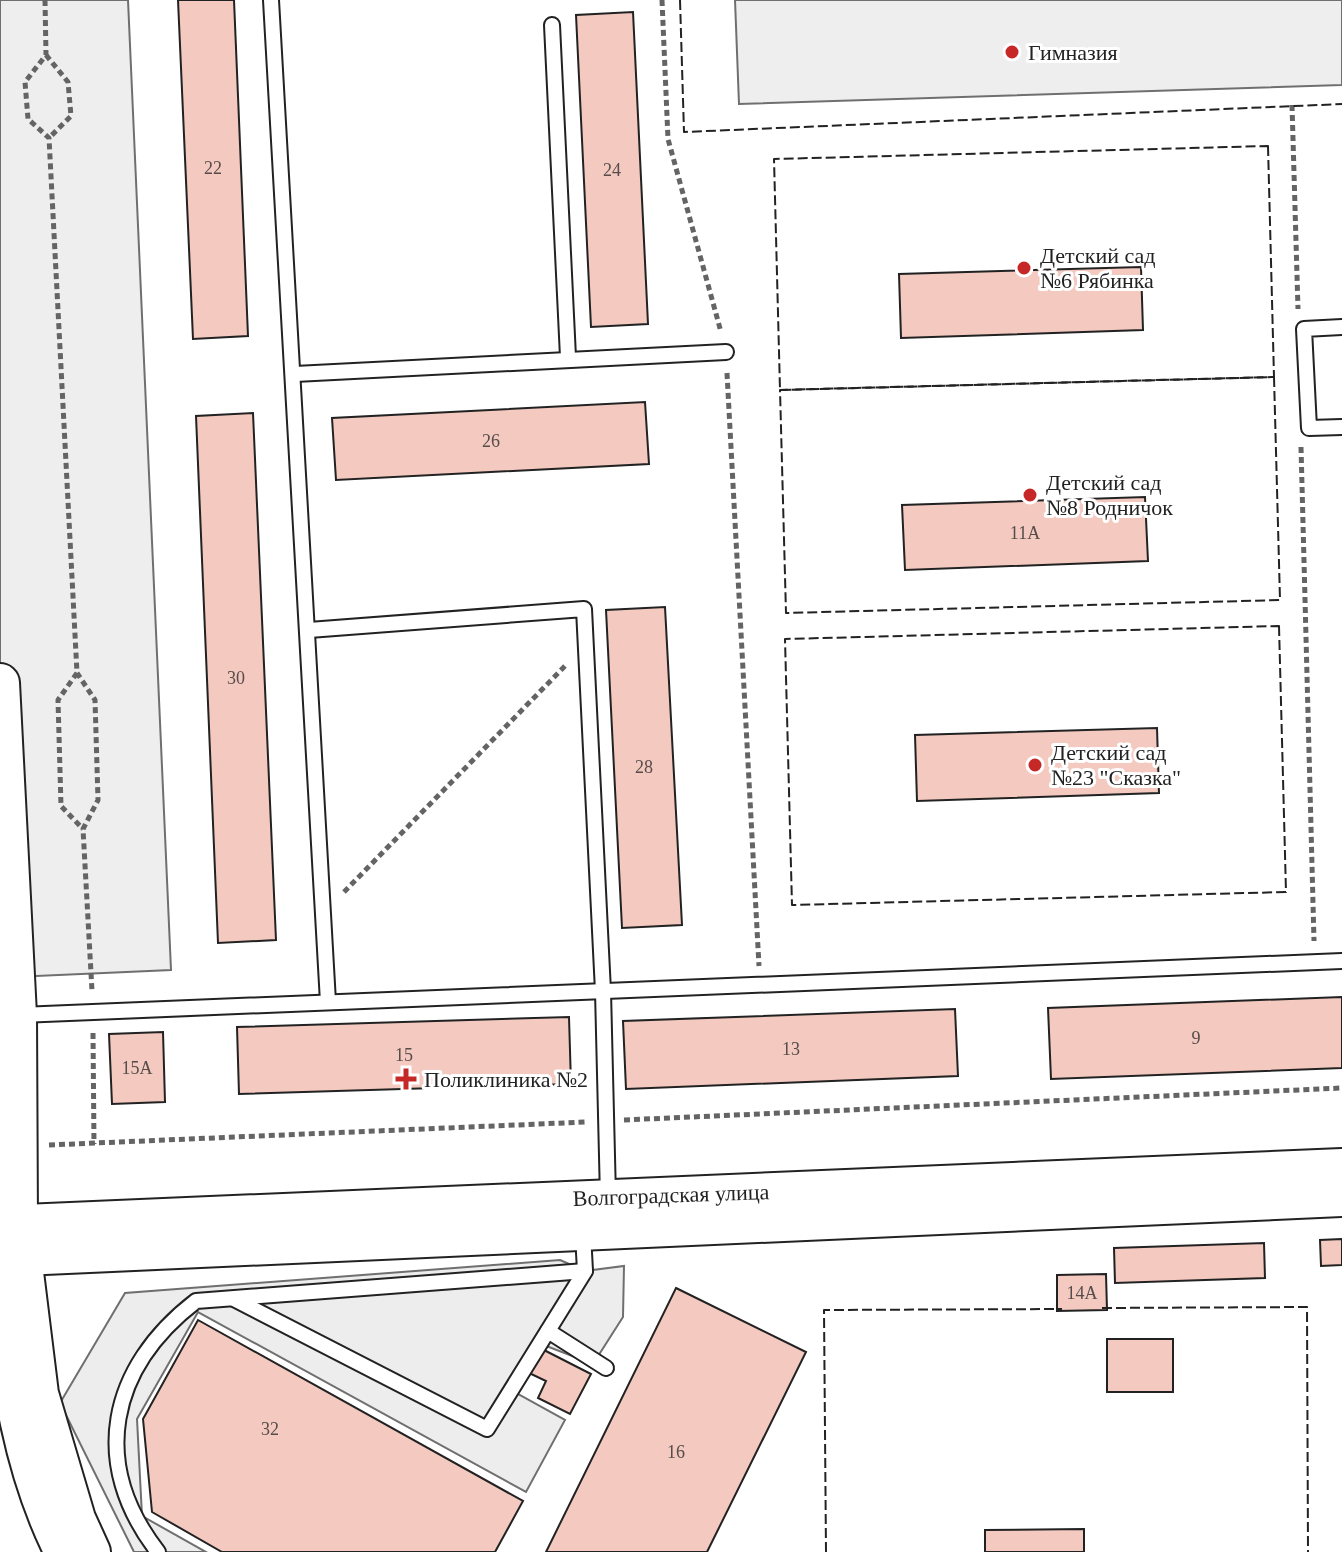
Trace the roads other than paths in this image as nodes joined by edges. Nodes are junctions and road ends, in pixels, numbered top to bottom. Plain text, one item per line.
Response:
1 (271, 0) edge
2 (552, 25) dead end
3 (1342, 327) edge
4 (726, 352) road end
5 (568, 357) junction
6 (295, 374) junction
7 (1342, 427) edge
8 (309, 630) junction
9 (0, 683) edge
10 (1342, 961) edge
11 (603, 991) junction
12 (328, 1002) junction
13 (9, 1015) edge
14 (1342, 1168) edge
15 (1342, 1197) edge
16 (591, 1209) junction
17 (10, 1240) edge
18 (585, 1271) junction
19 (0, 1287) edge
20 (232, 1298) junction
21 (548, 1331) junction
22 (606, 1368) dead end
23 (64, 1552) edge
24 (91, 1552) edge
25 (158, 1552) edge

1 - 6 lane
2 - 5 lane
3 - 7 lane
4 - 5 lane
5 - 6 lane
6 - 8 lane
8 - 11 lane
8 - 12 lane
9 - 13 main road
10 - 11 lane
11 - 12 lane
11 - 16 lane
12 - 13 lane
13 - 17 main road
14 - 16 main road, Волгоградская улица
15 - 16 main road
16 - 17 main road, Волгоградская улица
16 - 18 lane
17 - 24 main road
18 - 20 lane
18 - 21 lane
19 - 23 main road
20 - 21 lane
20 - 25 lane
21 - 22 lane

